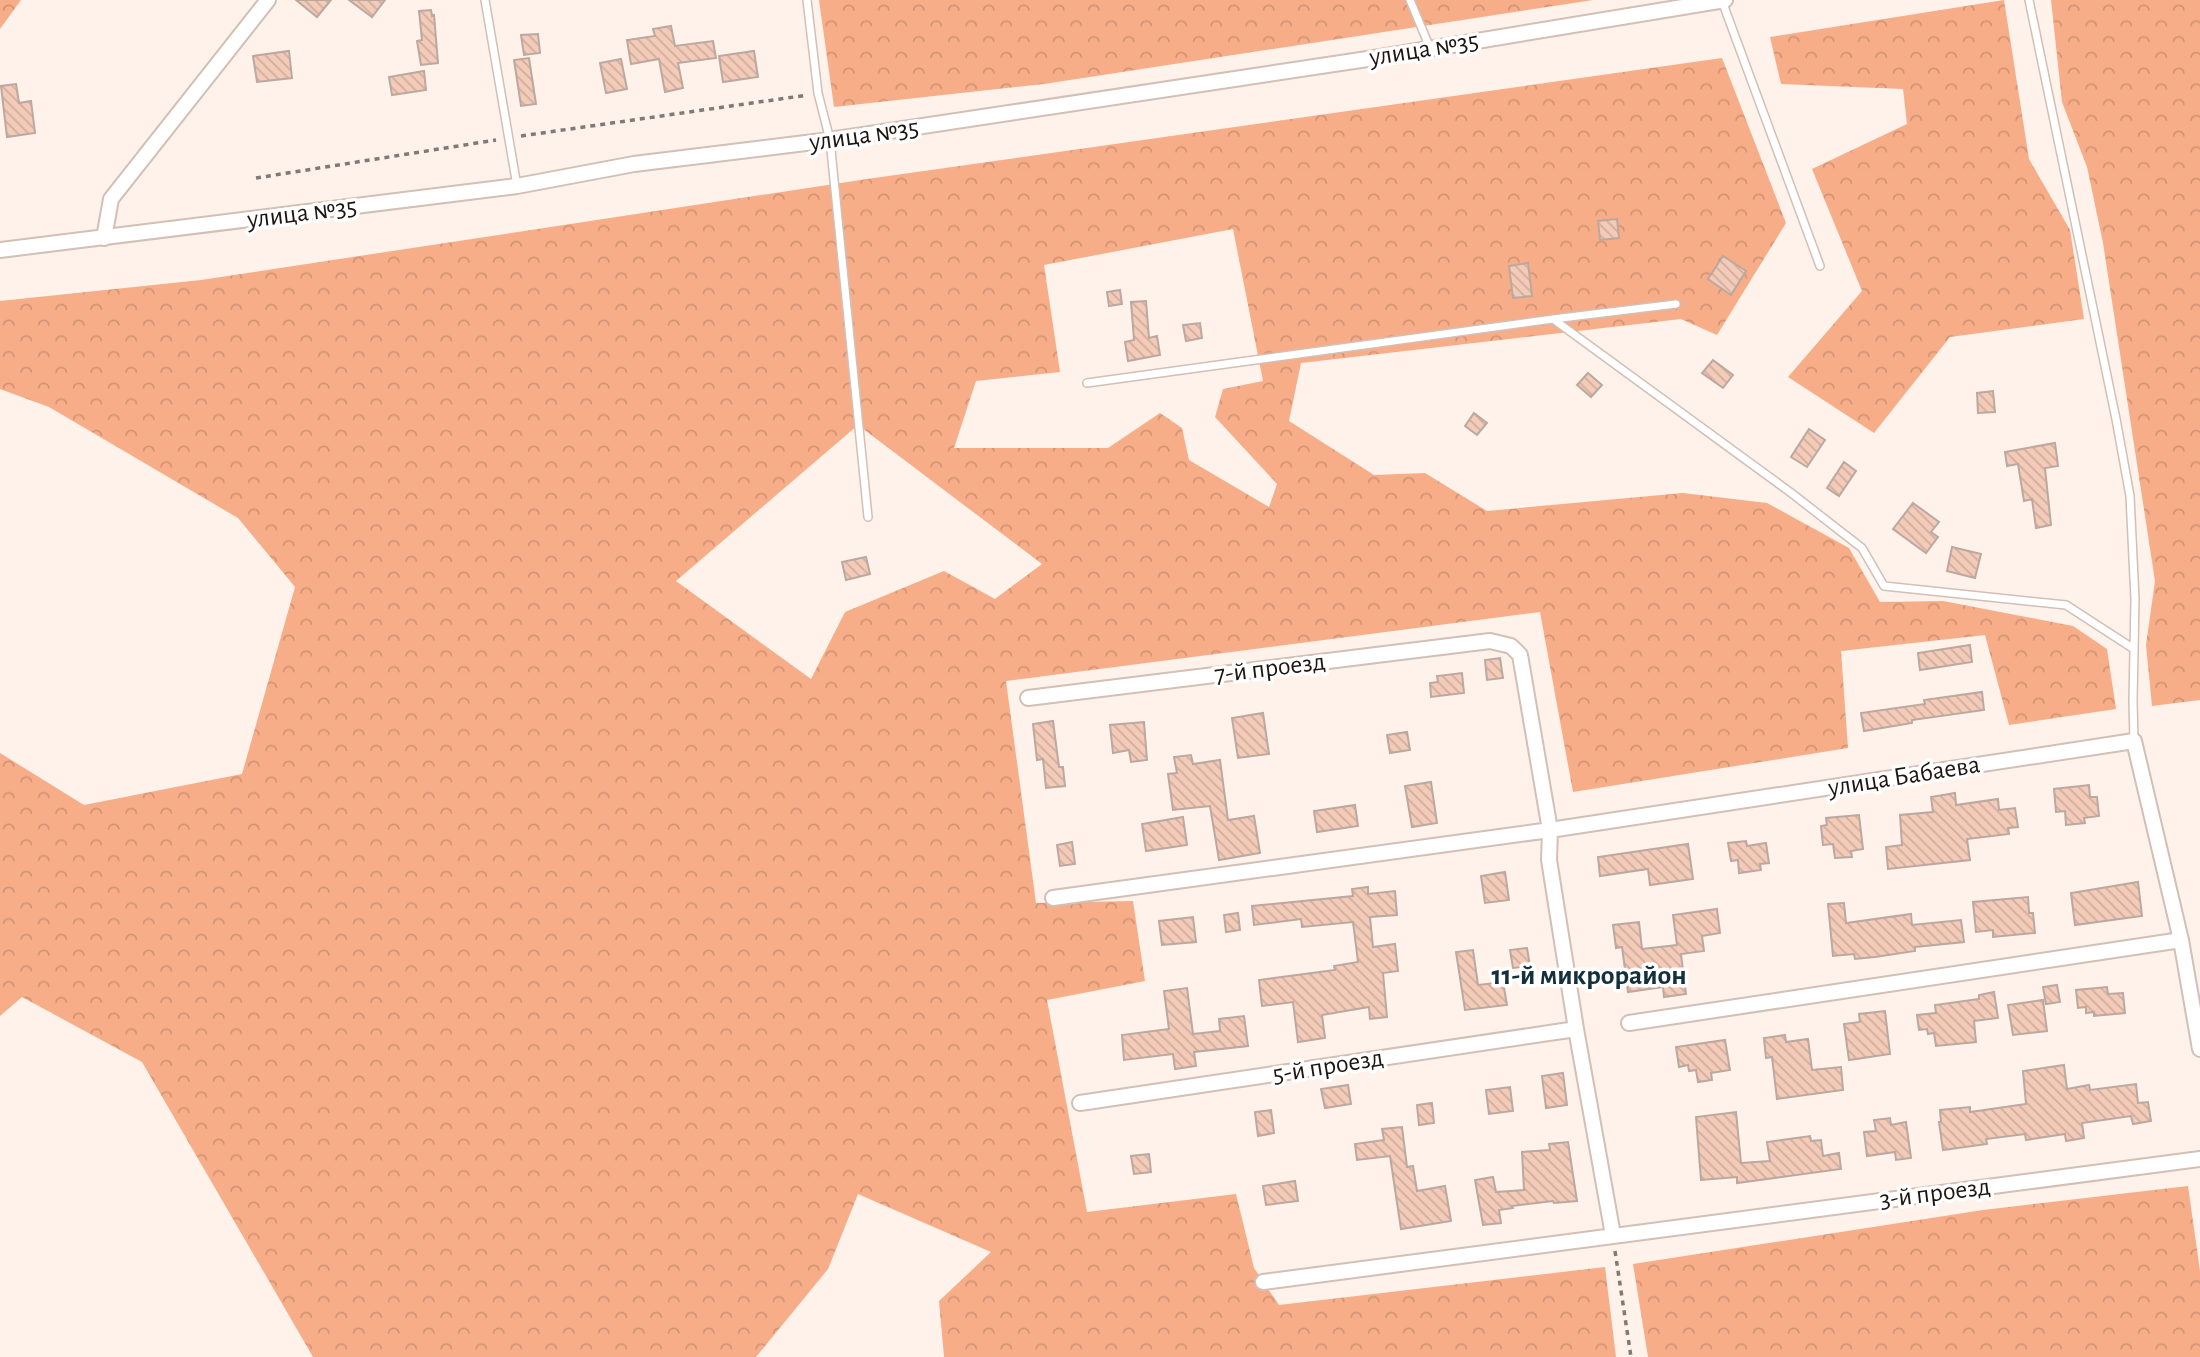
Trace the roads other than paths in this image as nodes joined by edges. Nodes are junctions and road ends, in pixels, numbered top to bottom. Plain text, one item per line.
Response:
1 (268, 0) edge
2 (485, 0) edge
3 (807, 0) edge
4 (1410, 0) edge
5 (1723, 0) edge
6 (2029, 0) edge
7 (1430, 49) junction
8 (830, 140) junction
9 (517, 186) junction
10 (103, 238) junction
11 (0, 250) edge
12 (1820, 266) dead end
13 (1676, 304) dead end
14 (1553, 319) junction
15 (1087, 383) dead end
16 (869, 517) dead end
17 (2134, 649) junction
18 (1028, 698) dead end
19 (2134, 741) junction
20 (1550, 830) junction
21 (1053, 898) dead end
22 (2181, 940) junction
23 (1629, 1023) dead end
24 (1576, 1029) junction
25 (2200, 1049) edge
26 (1080, 1103) dead end
27 (2200, 1159) edge
28 (1613, 1235) junction
29 (1263, 1282) dead end

1 - 10 street
2 - 9 lane
3 - 8 lane
4 - 7 lane
5 - 7 street, улица №35
5 - 12 lane
6 - 17 lane
7 - 8 street, улица №35
8 - 9 street, улица №35
8 - 16 lane
9 - 10 street, улица №35
10 - 11 street, улица №35
13 - 14 lane
14 - 15 lane
14 - 17 lane
17 - 19 lane
18 - 20 street, 7-й проезд
19 - 20 street, улица Бабаева
19 - 22 street
20 - 21 street, улица Бабаева
20 - 24 street
22 - 23 street
22 - 25 street
24 - 26 street, 5-й проезд
24 - 28 street
27 - 28 street, 3-й проезд
28 - 29 street, 3-й проезд

